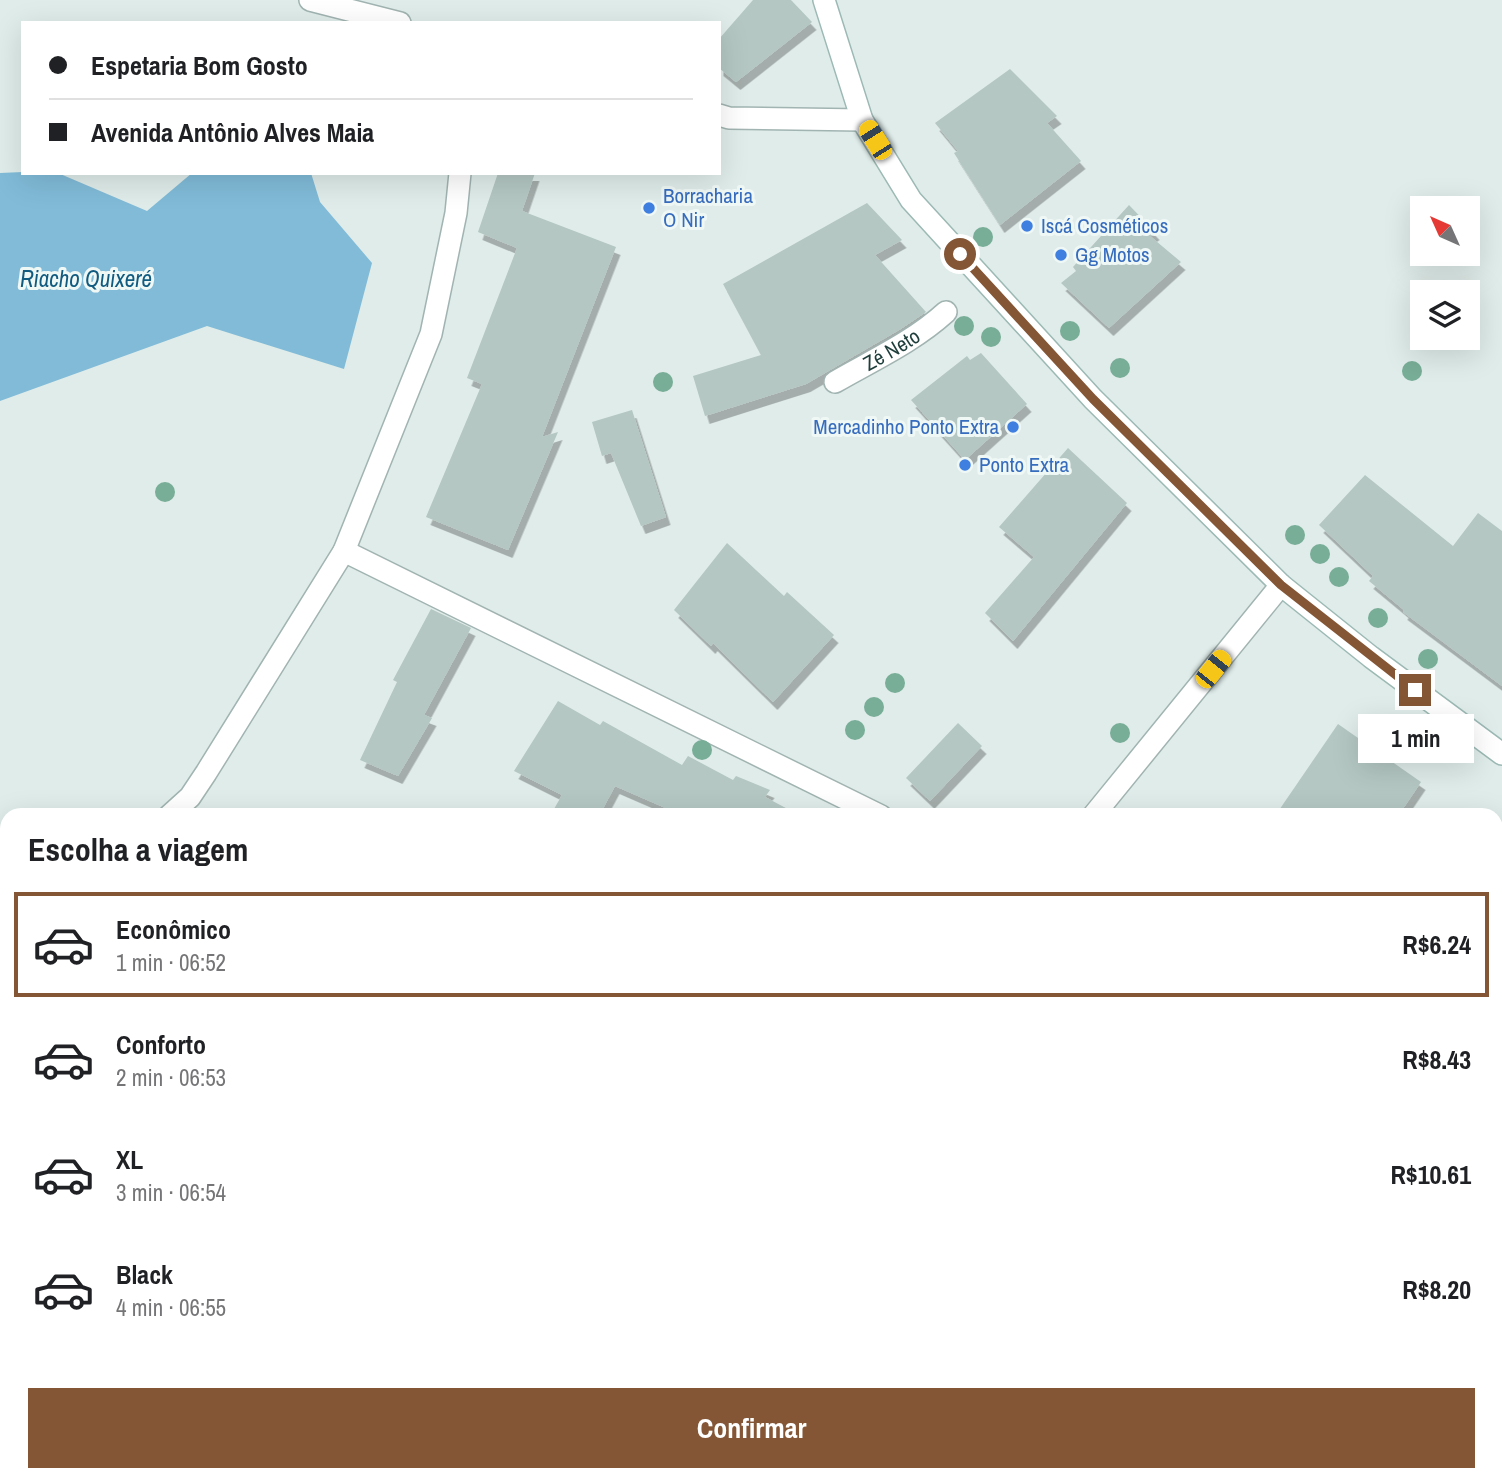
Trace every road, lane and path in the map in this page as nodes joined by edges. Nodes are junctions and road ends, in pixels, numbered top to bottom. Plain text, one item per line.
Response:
1 (310, 0) edge
2 (824, 0) edge
3 (392, 21) edge
4 (721, 116) edge
5 (862, 120) junction
6 (460, 175) edge
7 (946, 312) dead end
8 (835, 382) dead end
9 (344, 551) junction
10 (1281, 585) junction
11 (1502, 754) edge
12 (178, 808) edge
13 (865, 808) edge
14 (1100, 808) edge

1 - 3 street
2 - 5 street
4 - 5 street
5 - 10 street
6 - 9 street
7 - 8 street, Zé Neto
9 - 12 street
9 - 13 street
10 - 11 street
10 - 14 street

